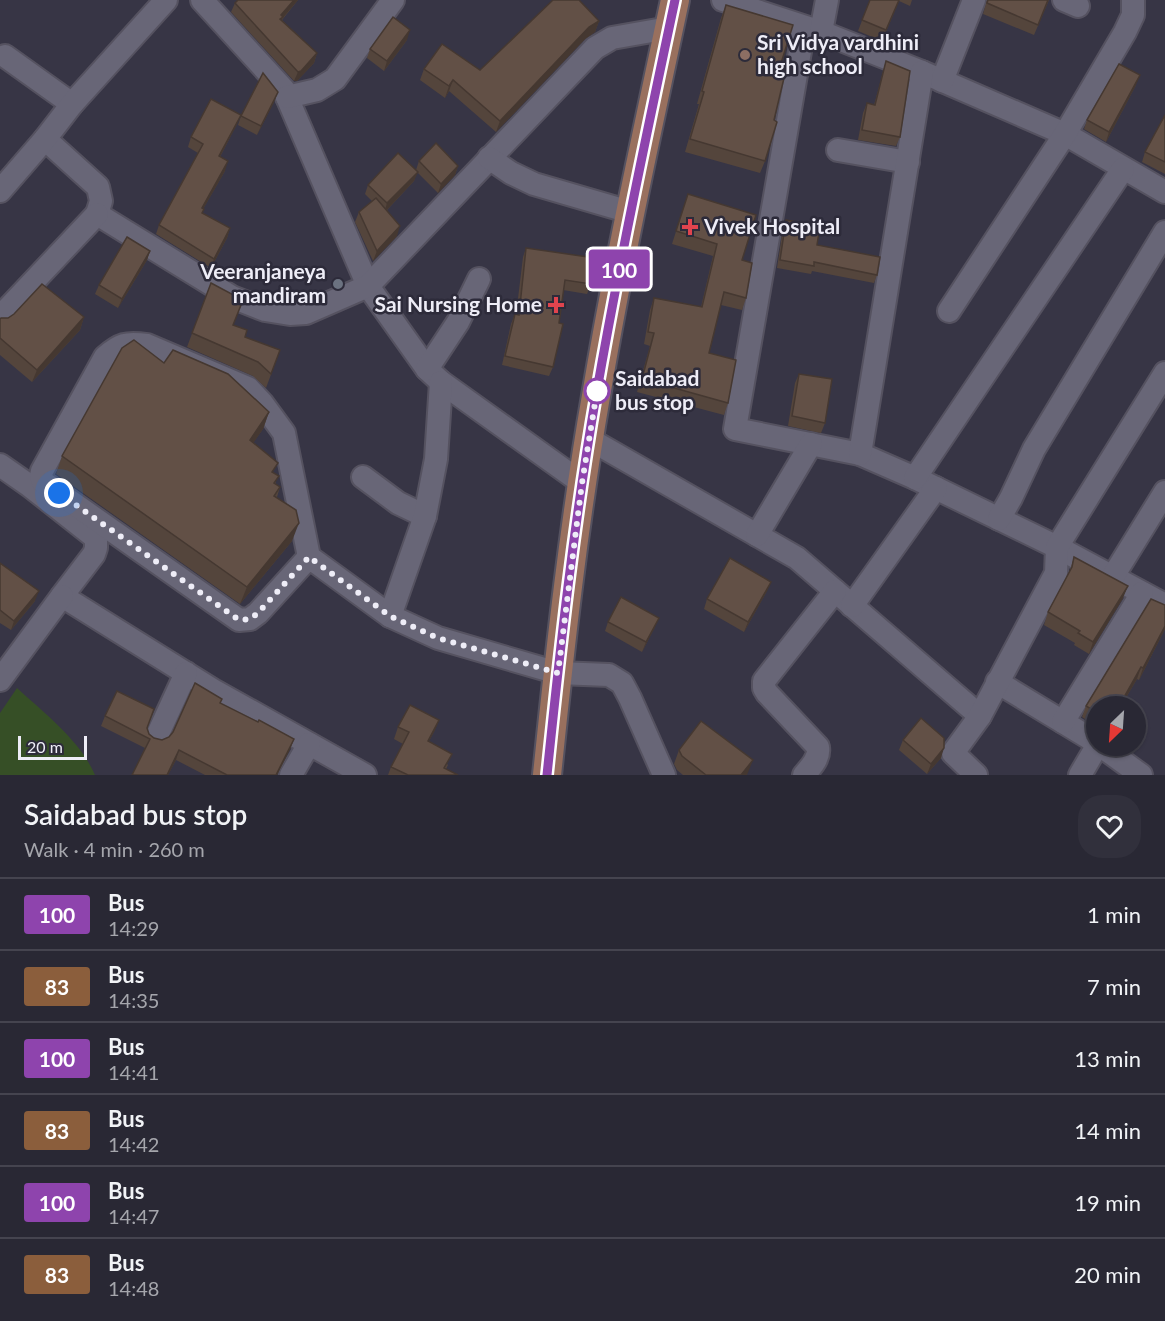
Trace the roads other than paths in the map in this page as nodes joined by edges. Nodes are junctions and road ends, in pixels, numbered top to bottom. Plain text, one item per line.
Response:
1 (166, 0) edge
2 (202, 0) edge
3 (393, 0) edge
4 (675, 0) edge
5 (723, 0) edge
6 (827, 0) edge
7 (974, 0) edge
8 (1133, 0) edge
9 (669, 28) junction
10 (812, 30) junction
11 (5, 56) dead end
12 (932, 76) junction
13 (287, 98) junction
14 (72, 104) junction
15 (1065, 134) junction
16 (45, 139) junction
17 (838, 150) dead end
18 (489, 158) junction
19 (908, 162) junction
20 (1123, 169) junction
21 (0, 191) edge
22 (1165, 192) edge
23 (630, 212) junction
24 (97, 214) junction
25 (1165, 232) edge
26 (479, 279) dead end
27 (368, 286) junction
28 (949, 311) dead end
29 (0, 317) edge
30 (1165, 373) edge
31 (434, 376) junction
32 (589, 439) junction
33 (811, 444) junction
34 (860, 454) junction
35 (0, 465) edge
36 (363, 477) dead end
37 (915, 478) junction
38 (582, 483) junction
39 (936, 488) junction
40 (1165, 492) edge
41 (425, 516) junction
42 (999, 519) junction
43 (101, 532) junction
44 (757, 535) junction
45 (1057, 547) junction
46 (309, 557) junction
47 (1112, 578) junction
48 (835, 591) junction
49 (1142, 593) junction
50 (62, 596) junction
51 (1165, 605) edge
52 (852, 606) junction
53 (390, 616) junction
54 (558, 673) junction
55 (186, 674) junction
56 (0, 680) edge
57 (997, 681) junction
58 (980, 716) junction
59 (1063, 722) junction
60 (157, 736) edge
61 (1086, 736) edge
62 (309, 744) junction
63 (1091, 756) edge
64 (1115, 756) edge
65 (291, 775) edge
66 (365, 775) edge
67 (547, 775) edge
68 (664, 775) edge
69 (804, 775) edge
70 (976, 775) edge
71 (1080, 775) edge
72 (1141, 775) edge

1 - 14 street
2 - 13 street
3 - 13 street
4 - 9 main road
5 - 10 street
6 - 10 street
7 - 12 street
8 - 15 street
9 - 18 street
9 - 23 main road
10 - 12 street
10 - 33 street
11 - 14 street
12 - 15 street
12 - 19 street
13 - 27 street
14 - 16 street
15 - 20 street
15 - 28 street
16 - 21 street
16 - 24 street
17 - 19 street
18 - 23 street
18 - 27 street
19 - 34 street
20 - 22 street
20 - 37 street
23 - 32 main road
24 - 27 street
24 - 29 street
25 - 42 street
26 - 31 street
27 - 31 street
30 - 45 street
31 - 38 street
31 - 41 street
32 - 38 main road
32 - 44 street
33 - 34 street
33 - 44 street
34 - 37 street
35 - 43 street
36 - 41 street
37 - 39 street
38 - 54 main road
39 - 42 street
39 - 52 street
40 - 47 street
41 - 53 street
42 - 45 street
43 - 46 street
43 - 46 street
43 - 50 street
44 - 48 street
45 - 47 street
45 - 57 street
46 - 53 street
47 - 49 street
48 - 52 street
48 - 69 street
49 - 51 street
49 - 59 street
50 - 55 street
50 - 56 street
52 - 58 street
53 - 54 street
54 - 67 main road
54 - 68 street
55 - 60 street
55 - 62 street
57 - 58 street
57 - 59 street
58 - 70 street
59 - 61 street
62 - 65 street
62 - 66 street
63 - 71 street
64 - 72 street

